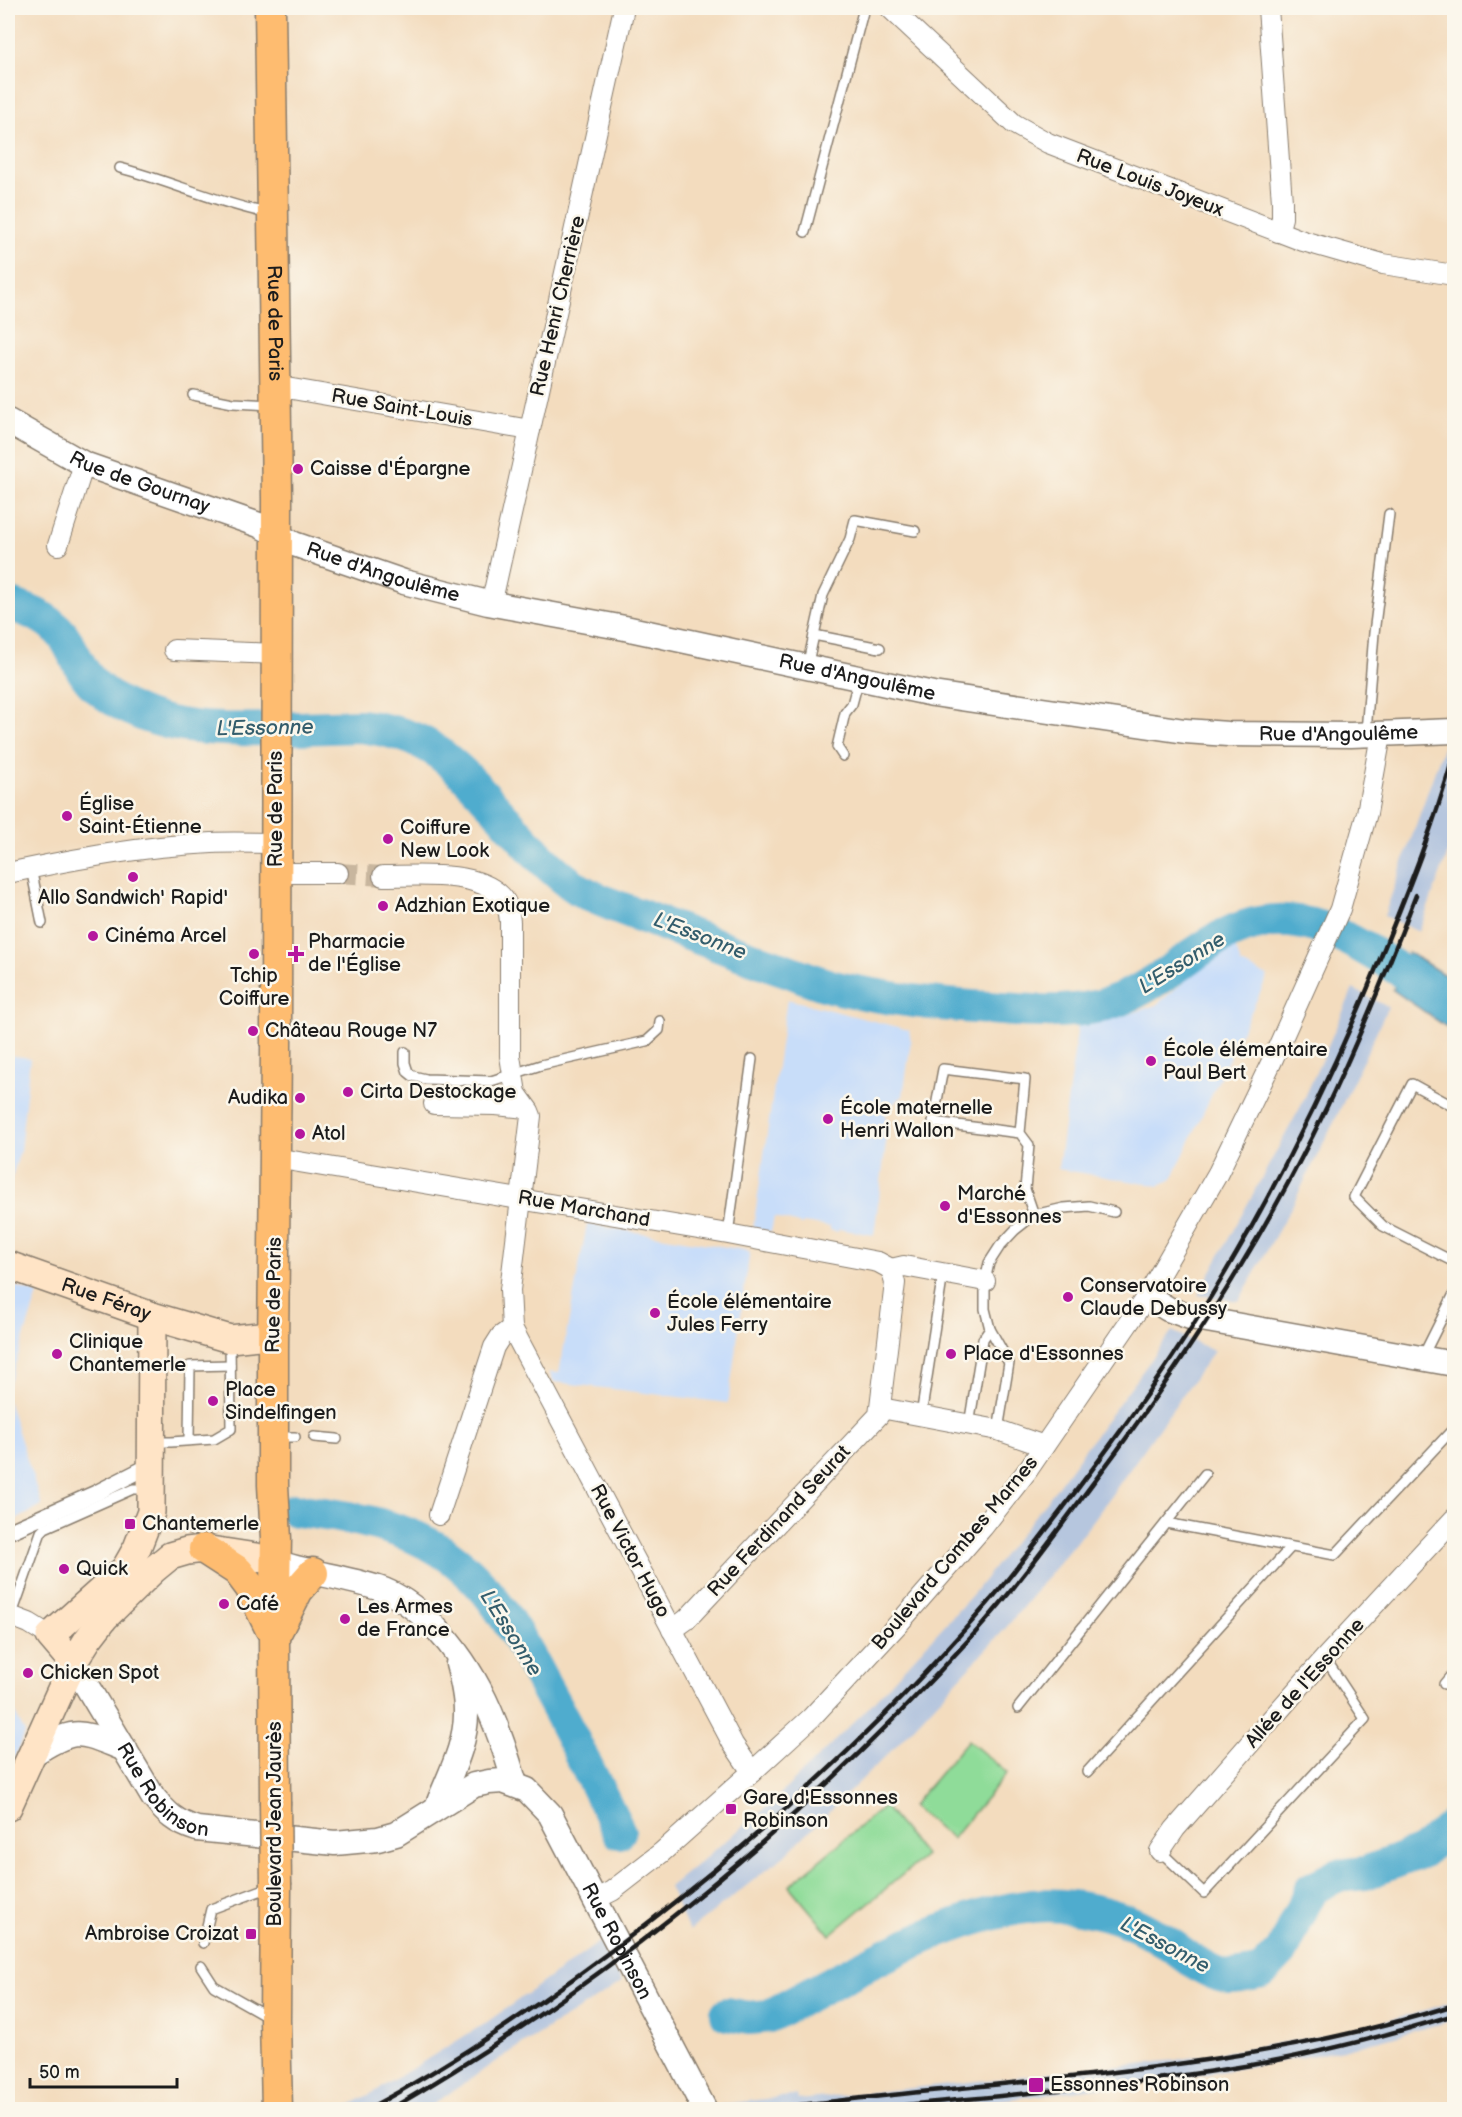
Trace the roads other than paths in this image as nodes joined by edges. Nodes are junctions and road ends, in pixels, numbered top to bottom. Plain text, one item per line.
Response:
1 (270, 8) edge
2 (624, 8) edge
3 (864, 8) edge
4 (890, 8) edge
5 (1268, 8) edge
6 (120, 168) dead end
7 (273, 214) junction
8 (805, 232) dead end
9 (1278, 232) junction
10 (1455, 275) edge
11 (194, 395) dead end
12 (275, 395) junction
13 (8, 422) edge
14 (530, 430) junction
15 (84, 464) junction
16 (1389, 514) dead end
17 (915, 531) dead end
18 (276, 533) junction
19 (58, 545) dead end
20 (488, 603) junction
21 (814, 635) junction
22 (880, 648) dead end
23 (174, 650) dead end
24 (276, 654) junction
25 (807, 667) junction
26 (859, 678) junction
27 (1455, 731) edge
28 (1373, 735) junction
29 (843, 756) dead end
30 (276, 843) junction
31 (31, 868) junction
32 (8, 873) edge
33 (276, 873) junction
34 (338, 873) tunnel mouth
35 (383, 876) tunnel mouth
36 (42, 924) dead end
37 (660, 1021) dead end
38 (405, 1052) dead end
39 (752, 1059) dead end
40 (512, 1075) junction
41 (434, 1104) dead end
42 (1455, 1107) edge
43 (526, 1108) junction
44 (1020, 1132) junction
45 (275, 1158) junction
46 (521, 1198) junction
47 (1114, 1212) dead end
48 (1034, 1215) junction
49 (728, 1234) junction
50 (1455, 1262) edge
51 (8, 1265) edge
52 (891, 1269) junction
53 (943, 1272) junction
54 (986, 1281) junction
55 (1455, 1294) edge
56 (1147, 1296) junction
57 (152, 1316) junction
58 (512, 1328) junction
59 (990, 1329) junction
60 (273, 1332) junction
61 (230, 1352) junction
62 (1422, 1358) junction
63 (1455, 1364) edge
64 (881, 1408) junction
65 (921, 1416) junction
66 (969, 1425) junction
67 (1455, 1428) edge
68 (998, 1430) junction
69 (314, 1437) dead end
70 (337, 1439) dead end
71 (189, 1440) junction
72 (1044, 1446) junction
73 (1205, 1474) dead end
74 (151, 1477) junction
75 (439, 1515) dead end
76 (1455, 1519) edge
77 (1166, 1523) junction
78 (8, 1532) edge
79 (1291, 1547) junction
80 (204, 1549) junction
81 (275, 1550) junction
82 (170, 1556) junction
83 (313, 1573) junction
84 (9, 1616) edge
85 (672, 1630) junction
86 (50, 1636) junction
87 (274, 1636) junction
88 (454, 1647) junction
89 (1325, 1658) junction
90 (73, 1663) junction
91 (1455, 1672) edge
92 (1444, 1684) dead end
93 (1018, 1708) dead end
94 (125, 1749) junction
95 (33, 1754) junction
96 (752, 1772) junction
97 (1087, 1772) dead end
98 (515, 1784) junction
99 (8, 1807) edge
100 (437, 1807) junction
101 (1160, 1851) joint
102 (276, 1885) junction
103 (596, 1899) junction
104 (203, 1944) dead end
105 (201, 1966) dead end
106 (275, 2020) junction
107 (277, 2102) edge
108 (705, 2109) edge

1 - 7 main road, Rue de Paris
2 - 14 street, Rue Henri Cherrière
3 - 8 lane
4 - 9 street, Rue Louis Joyeux
5 - 9 street
6 - 7 lane
7 - 12 main road, Rue de Paris
9 - 10 street, Rue Louis Joyeux
11 - 12 lane
12 - 14 street, Rue Saint-Louis
12 - 18 main road, Rue de Paris
13 - 15 street, Rue de Gournay
14 - 20 street, Rue Henri Cherrière
15 - 18 street, Rue de Gournay
15 - 19 street
16 - 28 lane
17 - 21 lane
18 - 20 street, Rue d'Angoulême
18 - 24 main road, Rue de Paris
20 - 25 street, Rue d'Angoulême
21 - 22 lane
21 - 25 lane
23 - 24 street
24 - 30 main road, Rue de Paris
25 - 26 street, Rue d'Angoulême
26 - 28 street, Rue d'Angoulême
26 - 29 lane
27 - 28 street, Rue d'Angoulême
28 - 56 street, Boulevard Combes Marnes
30 - 31 street
30 - 33 main road, Rue de Paris
31 - 32 street
31 - 36 lane
33 - 34 street
33 - 45 main road, Rue de Paris
35 - 40 street
37 - 40 lane
38 - 40 lane
39 - 49 lane
40 - 43 street
41 - 43 street
42 - 50 lane
43 - 46 street
44 - 44 lane
44 - 48 lane
45 - 46 street, Rue Marchand
45 - 60 main road, Rue de Paris
46 - 49 street, Rue Marchand
46 - 58 street
47 - 48 lane
48 - 54 lane
49 - 52 street, Rue Marchand
51 - 57 main road, Rue Féray
52 - 53 street
52 - 64 street
53 - 54 street
53 - 65 lane
54 - 59 lane
55 - 62 lane
56 - 62 street
56 - 72 street, Boulevard Combes Marnes
57 - 61 main road, Rue Féray
57 - 74 main road
58 - 75 street
58 - 85 street, Rue Victor Hugo
59 - 66 lane
59 - 68 lane
60 - 61 main road, Rue Féray
60 - 81 main road, Rue de Paris
61 - 71 lane
61 - 71 lane
62 - 63 street
64 - 65 street
64 - 85 street, Rue Ferdinand Seurat
65 - 66 street
66 - 68 street
67 - 79 lane
68 - 72 street
69 - 70 lane
71 - 74 lane
72 - 96 street, Boulevard Combes Marnes
73 - 77 lane
74 - 78 street
74 - 82 main road
74 - 84 lane
74 - 86 main road
76 - 89 street, Allée de l'Essonne
77 - 79 lane
77 - 93 lane
79 - 97 lane
80 - 81 main road
80 - 82 main road
80 - 87 main road
81 - 83 street
81 - 87 main road, Boulevard Jean Jaurès
82 - 90 main road
83 - 87 main road
83 - 88 street
84 - 86 street
85 - 96 street, Rue Victor Hugo
86 - 90 main road
87 - 102 main road, Boulevard Jean Jaurès, bridge
88 - 98 street
88 - 100 street
89 - 101 street, Allée de l'Essonne
89 - 101 lane
90 - 94 street, Rue Robinson
90 - 95 main road
91 - 92 lane
94 - 95 street
94 - 100 street, Rue Robinson
95 - 99 main road
96 - 103 street, Boulevard Combes Marnes
98 - 100 street, Rue Robinson
98 - 103 street, Rue Robinson
102 - 104 lane
102 - 106 main road, Boulevard Jean Jaurès
103 - 108 street, Rue Robinson
105 - 106 lane
106 - 107 main road, Boulevard Jean Jaurès

